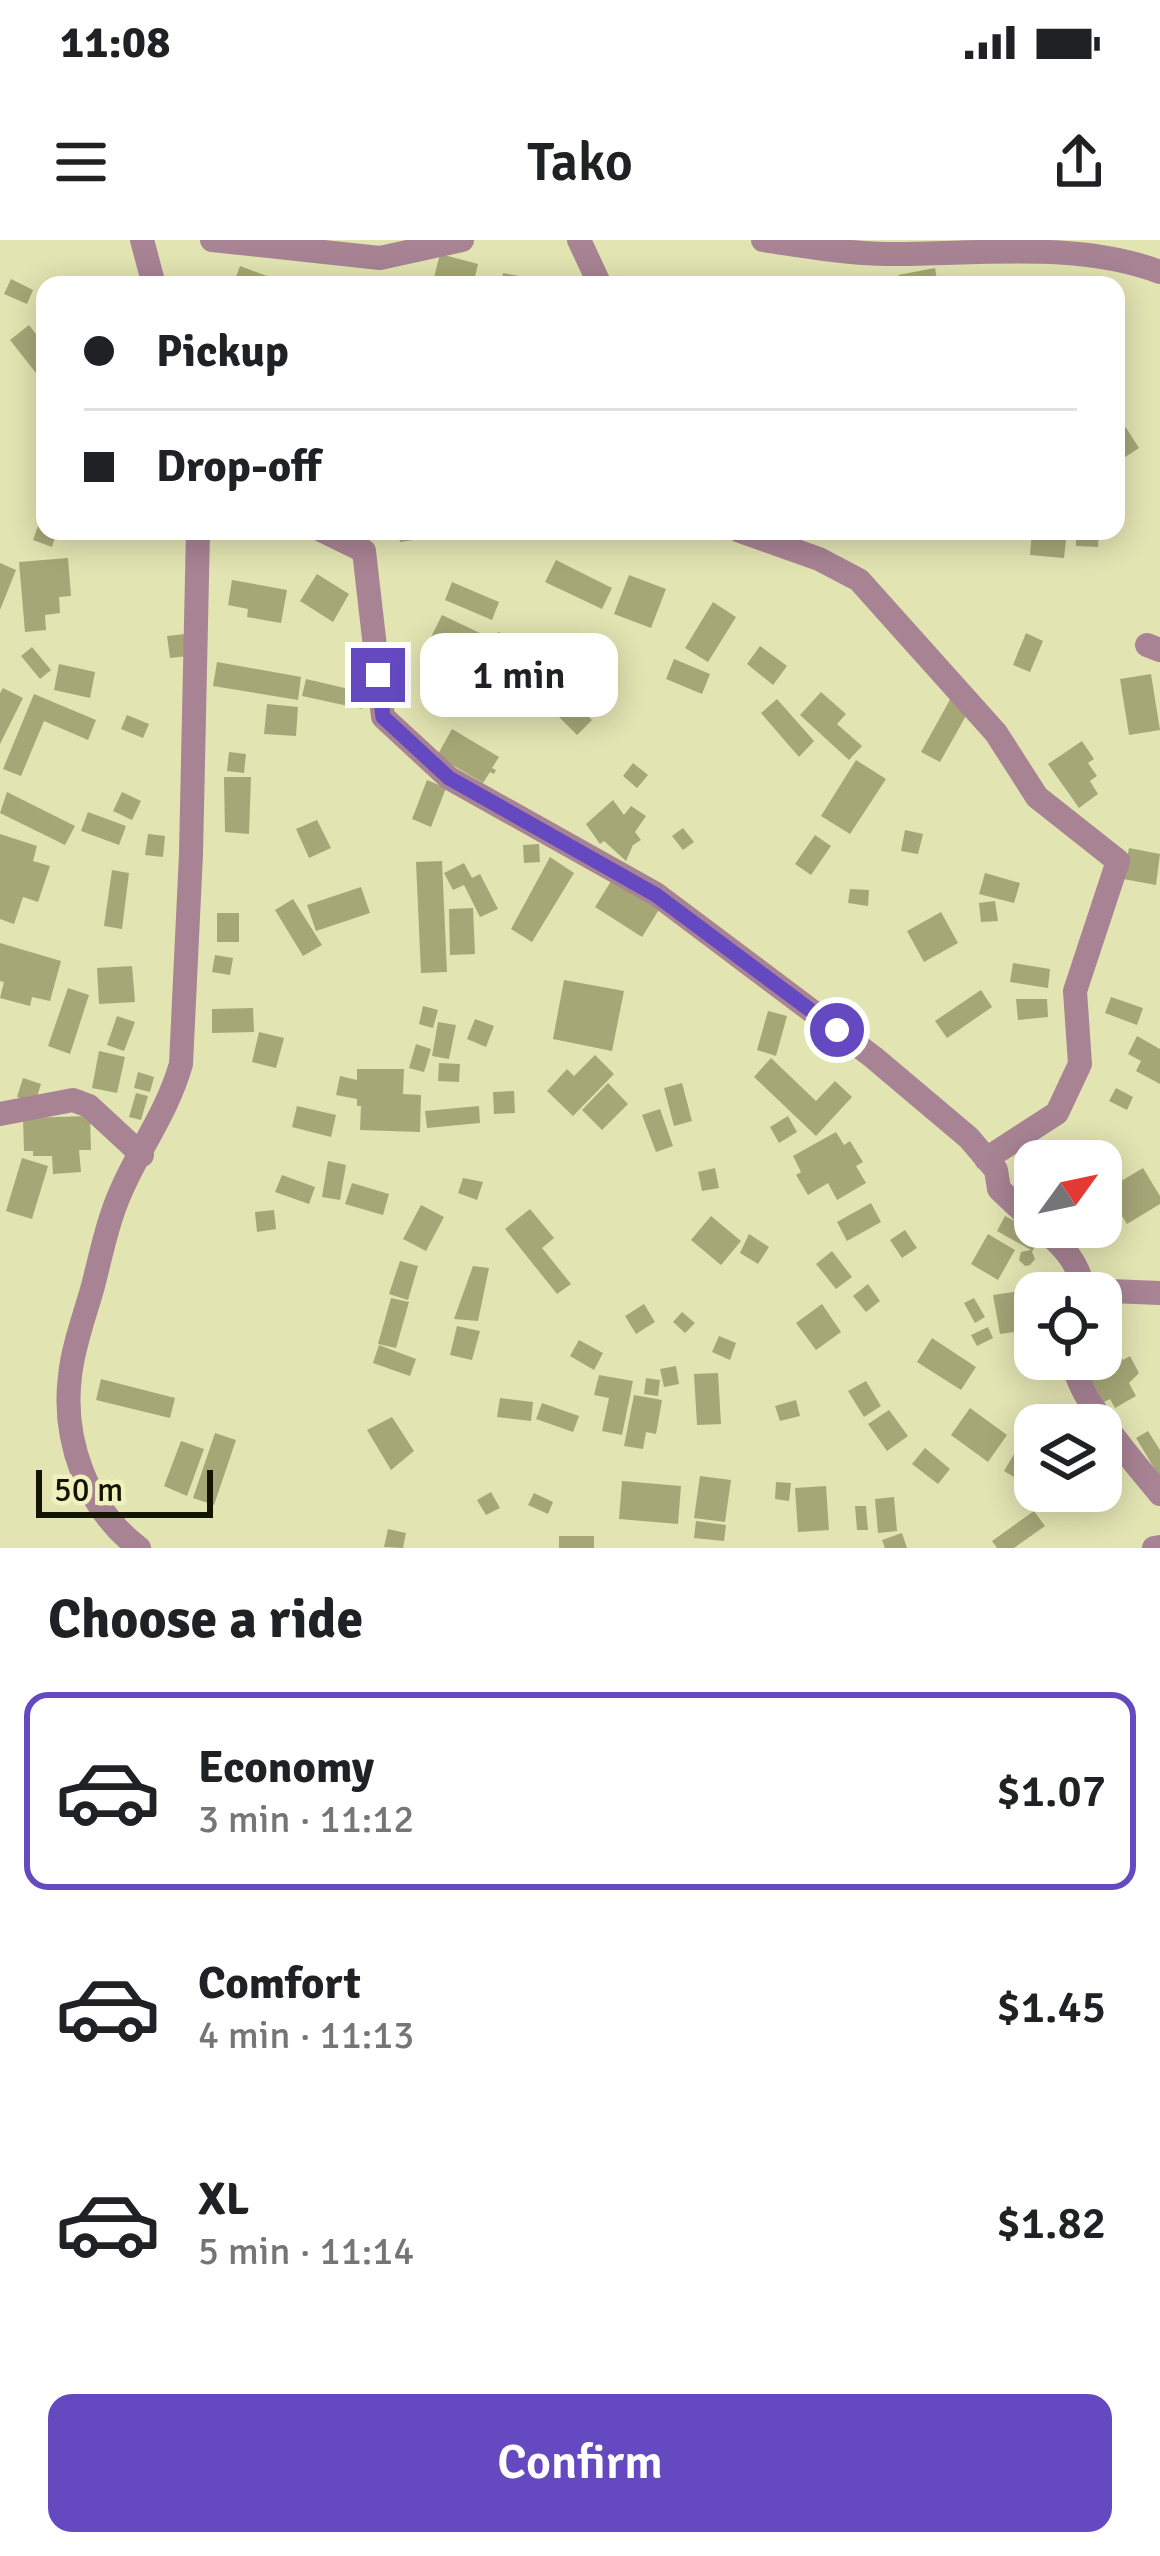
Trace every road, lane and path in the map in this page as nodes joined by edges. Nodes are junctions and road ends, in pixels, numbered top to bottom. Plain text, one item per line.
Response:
1 (142, 240) edge
2 (212, 240) edge
3 (462, 240) edge
4 (579, 240) edge
5 (764, 240) edge
6 (1160, 272) edge
7 (145, 276) edge
8 (596, 276) edge
9 (198, 540) edge
10 (765, 540) edge
11 (366, 541) edge
12 (0, 1114) edge
13 (142, 1155) junction
14 (986, 1159) junction
15 (1014, 1203) edge
16 (1122, 1292) edge
17 (1160, 1293) edge
18 (1077, 1380) edge
19 (1160, 1494) edge
20 (139, 1548) edge

1 - 7 street
2 - 3 street
4 - 8 street
5 - 6 street
9 - 13 street
10 - 14 street
11 - 14 street
12 - 13 street
13 - 20 street
14 - 15 street
16 - 17 street
18 - 19 street

